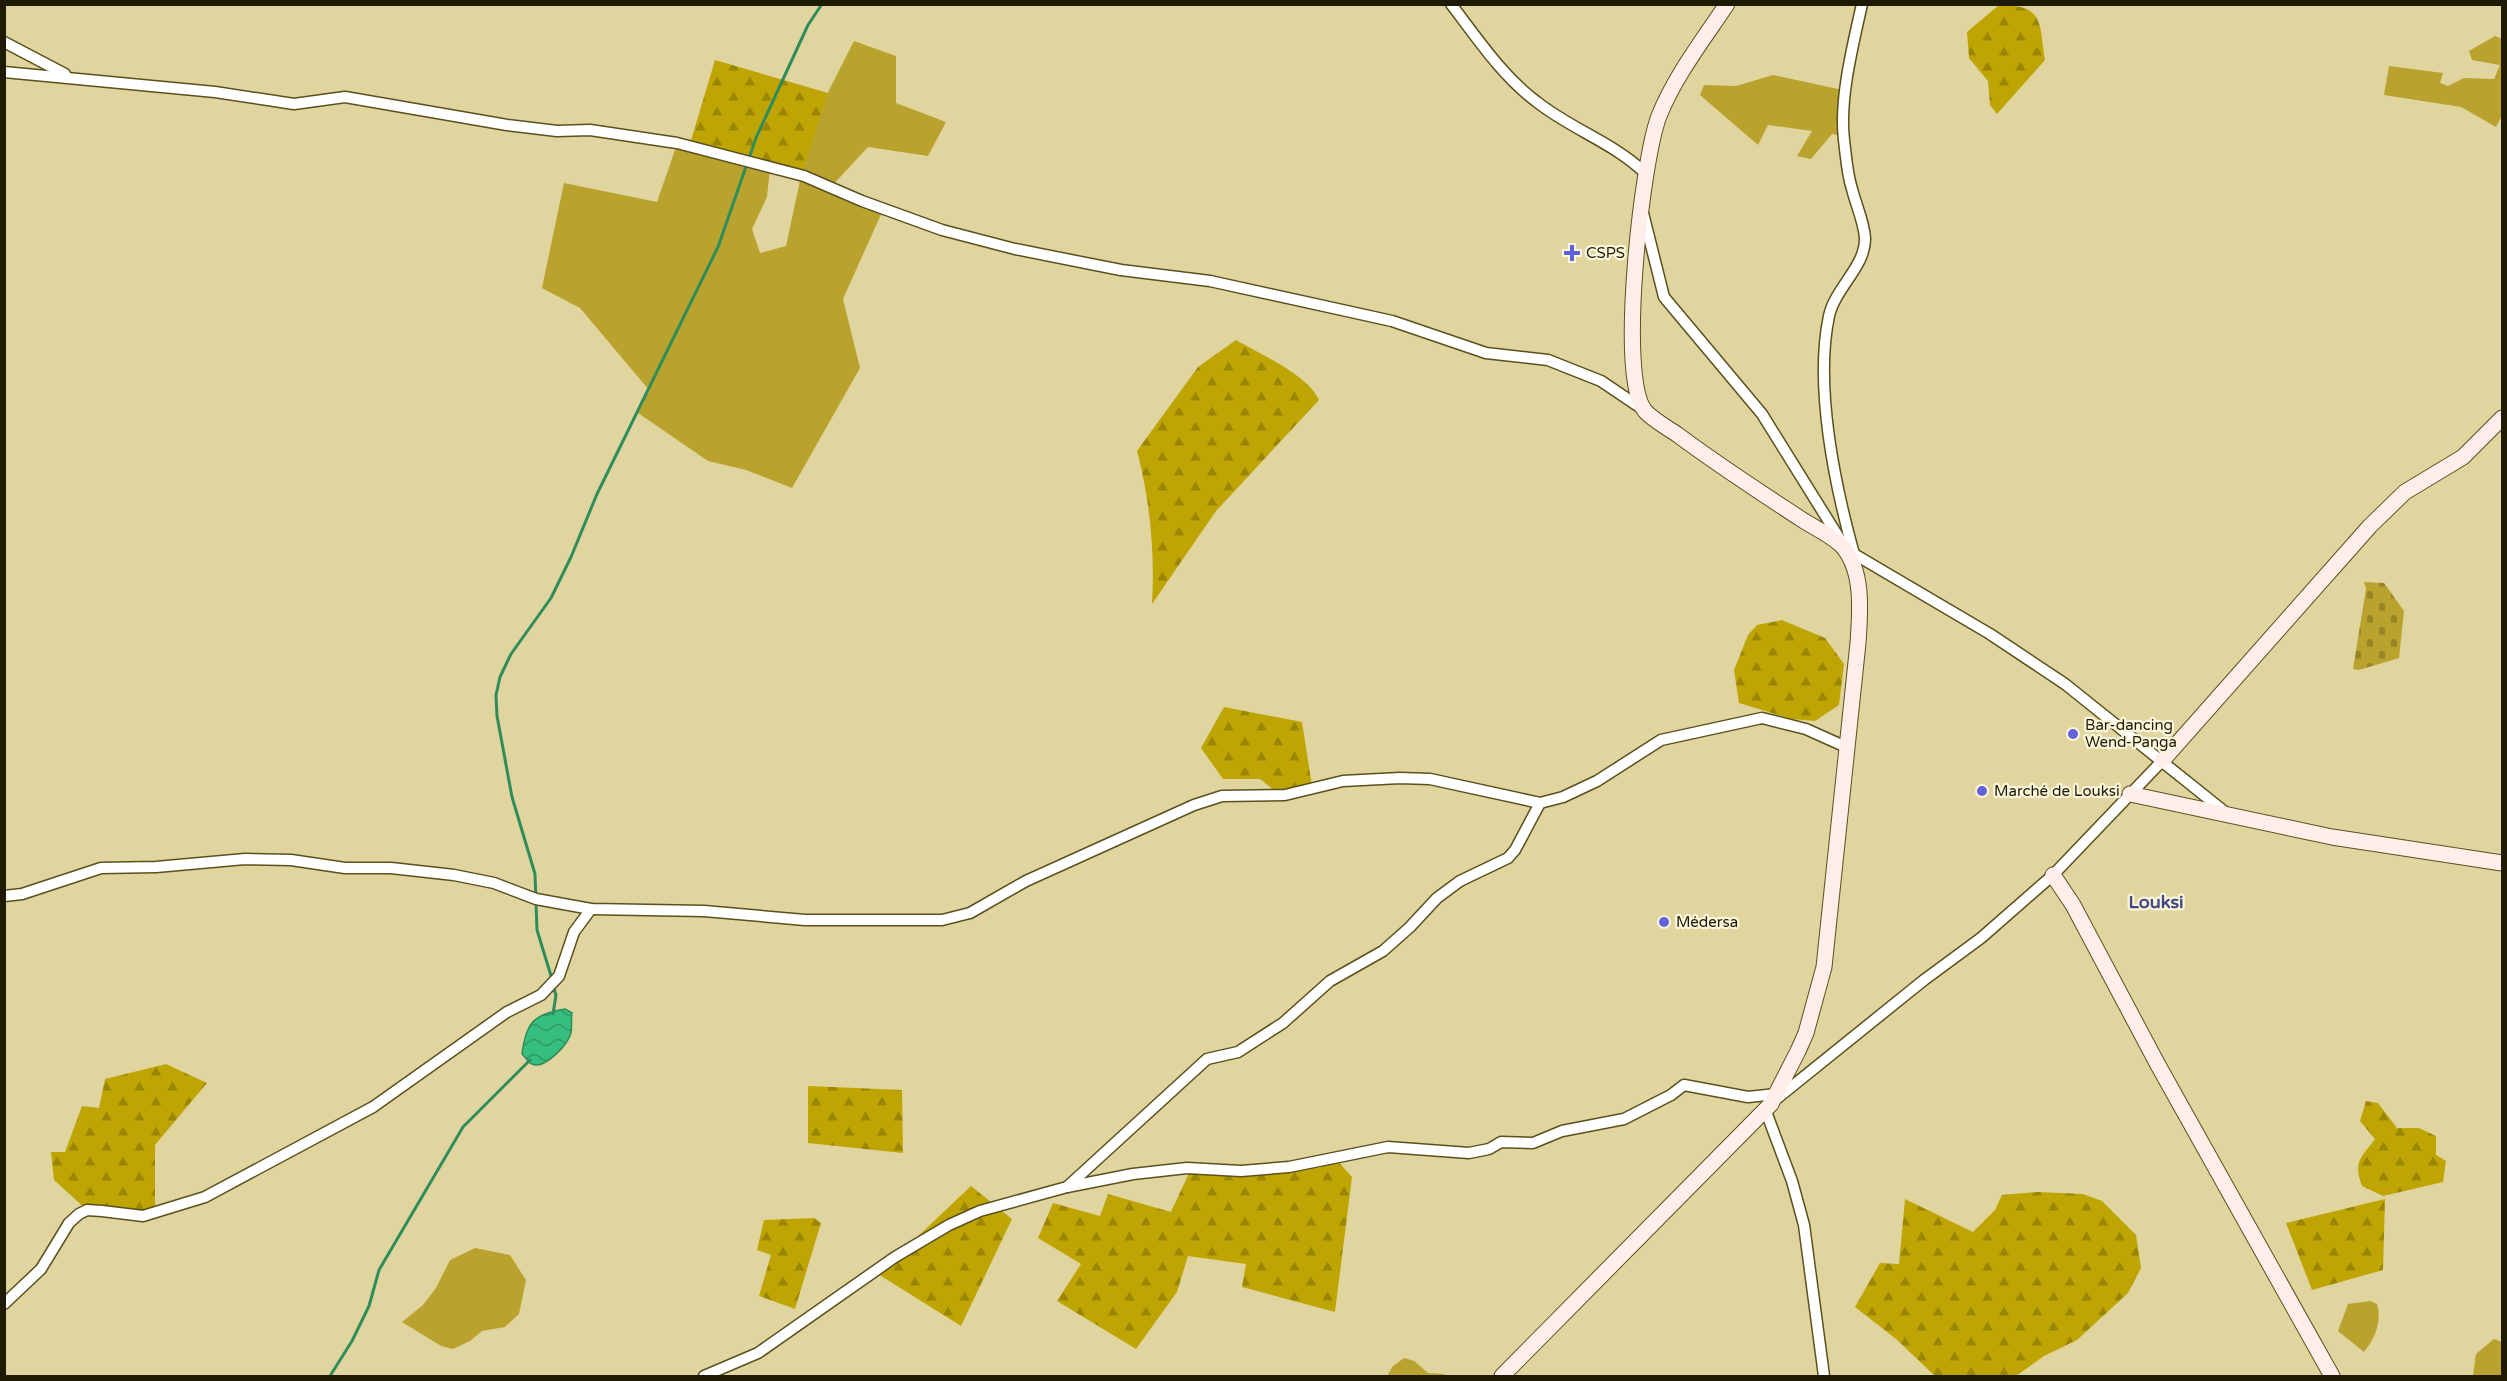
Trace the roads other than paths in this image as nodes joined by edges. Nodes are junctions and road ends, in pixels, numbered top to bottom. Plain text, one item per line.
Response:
1 (1451, 4) edge
2 (1727, 4) edge
3 (1862, 4) edge
4 (4, 42) edge
5 (4, 72) edge
6 (70, 77) junction
7 (1645, 173) junction
8 (1640, 204) junction
9 (1645, 411) junction
10 (2502, 418) edge
11 (1848, 550) junction
12 (1846, 747) junction
13 (2162, 760) junction
14 (2130, 794) junction
15 (1540, 803) junction
16 (2230, 815) junction
17 (2502, 863) edge
18 (2053, 875) junction
19 (4, 896) edge
20 (591, 909) junction
21 (1770, 1102) junction
22 (1066, 1187) junction
23 (4, 1304) edge
24 (704, 1377) edge
25 (1502, 1377) edge
26 (1824, 1377) edge
27 (2332, 1377) edge

1 - 7 street
2 - 7 street
3 - 11 street
4 - 6 street
5 - 6 street
6 - 9 street
7 - 8 street
8 - 9 street
8 - 11 street
9 - 11 street
10 - 13 street
11 - 12 street
11 - 13 street
12 - 15 street
12 - 21 street
13 - 14 street
13 - 16 street
14 - 16 street
14 - 18 street
15 - 20 street
15 - 22 street
16 - 17 street
18 - 21 street
18 - 27 street
19 - 20 street
20 - 23 street
21 - 22 street
21 - 25 street
21 - 26 street
22 - 24 street

